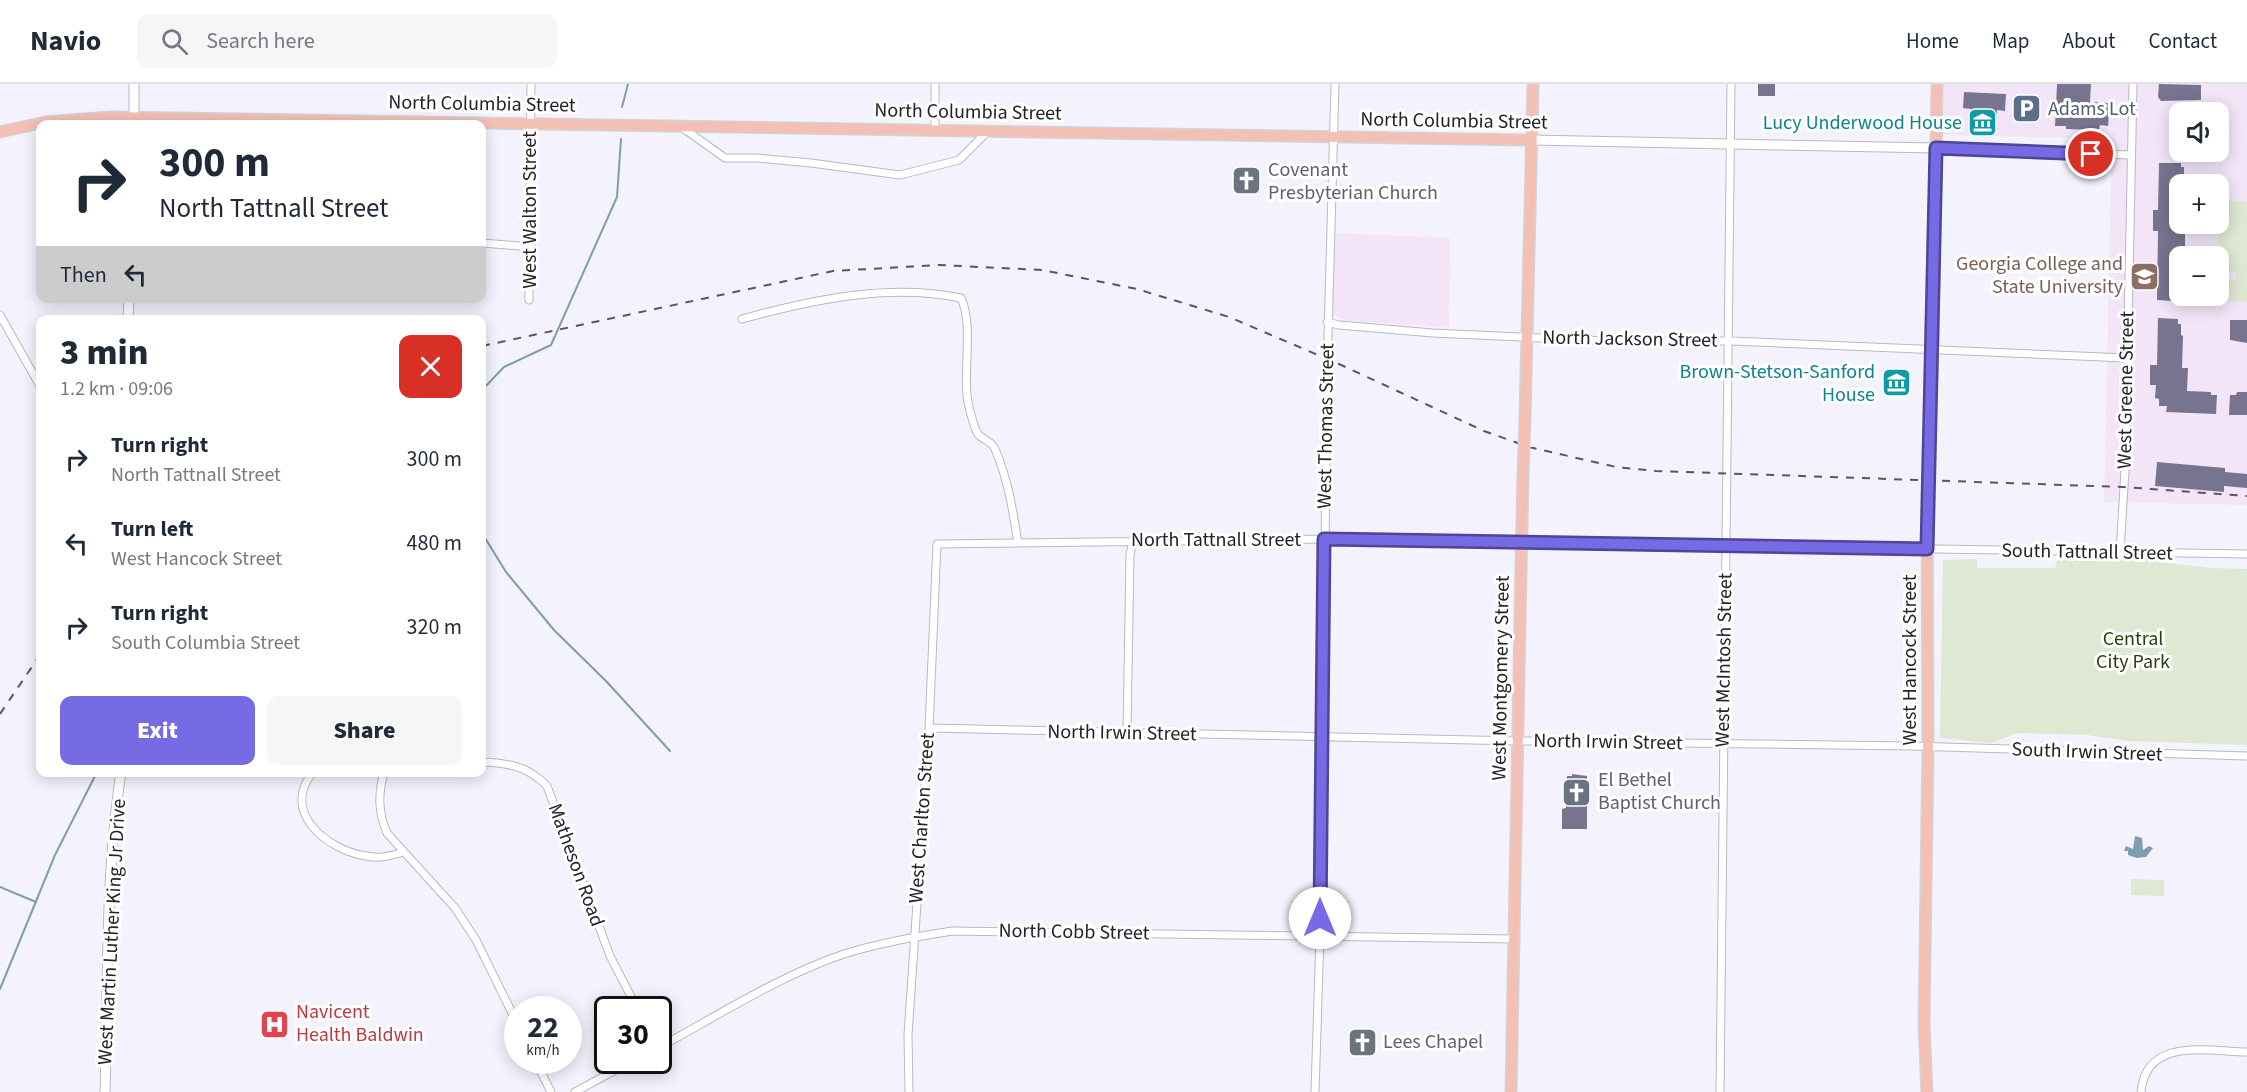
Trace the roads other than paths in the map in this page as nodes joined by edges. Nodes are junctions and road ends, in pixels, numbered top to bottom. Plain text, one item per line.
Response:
1 (134, 84) edge
2 (531, 84) edge
3 (935, 84) edge
4 (1335, 84) edge
5 (1533, 84) edge
6 (1731, 84) edge
7 (1937, 84) edge
8 (2133, 84) edge
9 (134, 120) edge
10 (486, 122) edge
11 (530, 122) junction
12 (36, 125) edge
13 (678, 125) junction
14 (935, 130) junction
15 (988, 130) junction
16 (0, 132) edge
17 (1333, 137) junction
18 (1531, 140) junction
19 (1731, 143) junction
20 (1936, 148) junction
21 (2131, 155) junction
22 (486, 243) edge
23 (532, 247) junction
24 (529, 300) dead end
25 (0, 315) edge
26 (742, 319) dead end
27 (1327, 322) junction
28 (1528, 336) junction
29 (1728, 341) junction
30 (1933, 349) junction
31 (2126, 358) junction
32 (36, 379) edge
33 (1324, 539) junction
34 (1133, 540) junction
35 (1018, 543) junction
36 (937, 544) joint
37 (1726, 547) junction
38 (1927, 549) junction
39 (2120, 553) junction
40 (2247, 554) edge
41 (929, 728) junction
42 (1127, 733) junction
43 (1321, 737) junction
44 (1518, 741) junction
45 (1724, 744) junction
46 (1928, 746) junction
47 (2247, 756) edge
48 (486, 762) edge
49 (120, 777) edge
50 (310, 777) edge
51 (383, 777) edge
52 (403, 852) junction
53 (1320, 936) junction
54 (914, 937) junction
55 (1514, 939) junction
56 (504, 996) edge
57 (630, 996) edge
58 (672, 1040) edge
59 (2247, 1052) edge
60 (542, 1074) edge
61 (608, 1074) edge
62 (105, 1092) edge
63 (551, 1092) edge
64 (575, 1092) edge
65 (909, 1092) edge
66 (1315, 1092) edge
67 (1511, 1092) edge
68 (1720, 1092) edge
69 (1927, 1092) edge
70 (2141, 1092) edge

1 - 9 street
2 - 11 street, West Walton Street
3 - 14 street
4 - 17 street, West Thomas Street
5 - 18 main road, West Montgomery Street
6 - 19 street, West McIntosh Street
7 - 20 main road, West Hancock Street
8 - 21 street, West Greene Street
10 - 11 main road, North Columbia Street
11 - 13 main road, North Columbia Street
11 - 23 street, West Walton Street
12 - 16 main road, North Columbia Street
13 - 14 main road, North Columbia Street
13 - 15 street
14 - 15 main road, North Columbia Street
15 - 17 main road, North Columbia Street
17 - 18 main road, North Columbia Street
17 - 27 street, West Thomas Street
18 - 19 street, North Columbia Street
18 - 28 main road, West Montgomery Street
19 - 20 street, North Columbia Street
19 - 29 street, West McIntosh Street
20 - 21 street
20 - 30 main road, West Hancock Street
21 - 31 street, West Greene Street
22 - 23 street
23 - 24 street, West Walton Street
25 - 32 street
26 - 35 street
27 - 28 street, North Jackson Street
27 - 33 street, West Thomas Street, bridge
28 - 29 street, North Jackson Street
28 - 44 main road, West Montgomery Street, bridge
29 - 30 street, North Jackson Street
29 - 37 street, West McIntosh Street
30 - 31 street, North Jackson Street
30 - 38 main road, West Hancock Street
31 - 39 street, West Greene Street
33 - 34 street, North Tattnall Street
33 - 37 street, North Tattnall Street
33 - 43 street, West Thomas Street
34 - 35 street, North Tattnall Street
34 - 42 street
35 - 36 street, North Tattnall Street
36 - 41 street, West Charlton Street
37 - 38 street, North Tattnall Street
37 - 45 street, West McIntosh Street
38 - 39 street, South Tattnall Street
38 - 46 main road, West Hancock Street
39 - 40 street, South Tattnall Street
41 - 42 street, North Irwin Street
41 - 54 street, West Charlton Street
42 - 43 street, North Irwin Street
43 - 44 street, North Irwin Street
43 - 53 street, West Thomas Street
44 - 45 street, North Irwin Street
44 - 55 main road, West Montgomery Street
45 - 46 street, North Irwin Street
45 - 68 street, West McIntosh Street
46 - 47 street, South Irwin Street
46 - 69 main road, West Hancock Street
48 - 57 street, Matheson Road
49 - 62 street, West Martin Luther King Jr Drive
50 - 52 street
51 - 52 street
52 - 56 street
53 - 54 street, North Cobb Street
53 - 55 street, North Cobb Street
53 - 66 street, West Thomas Street
54 - 58 street, North Cobb Street
54 - 65 street, West Charlton Street
55 - 67 main road, West Montgomery Street
59 - 70 street
60 - 63 street
61 - 64 street

